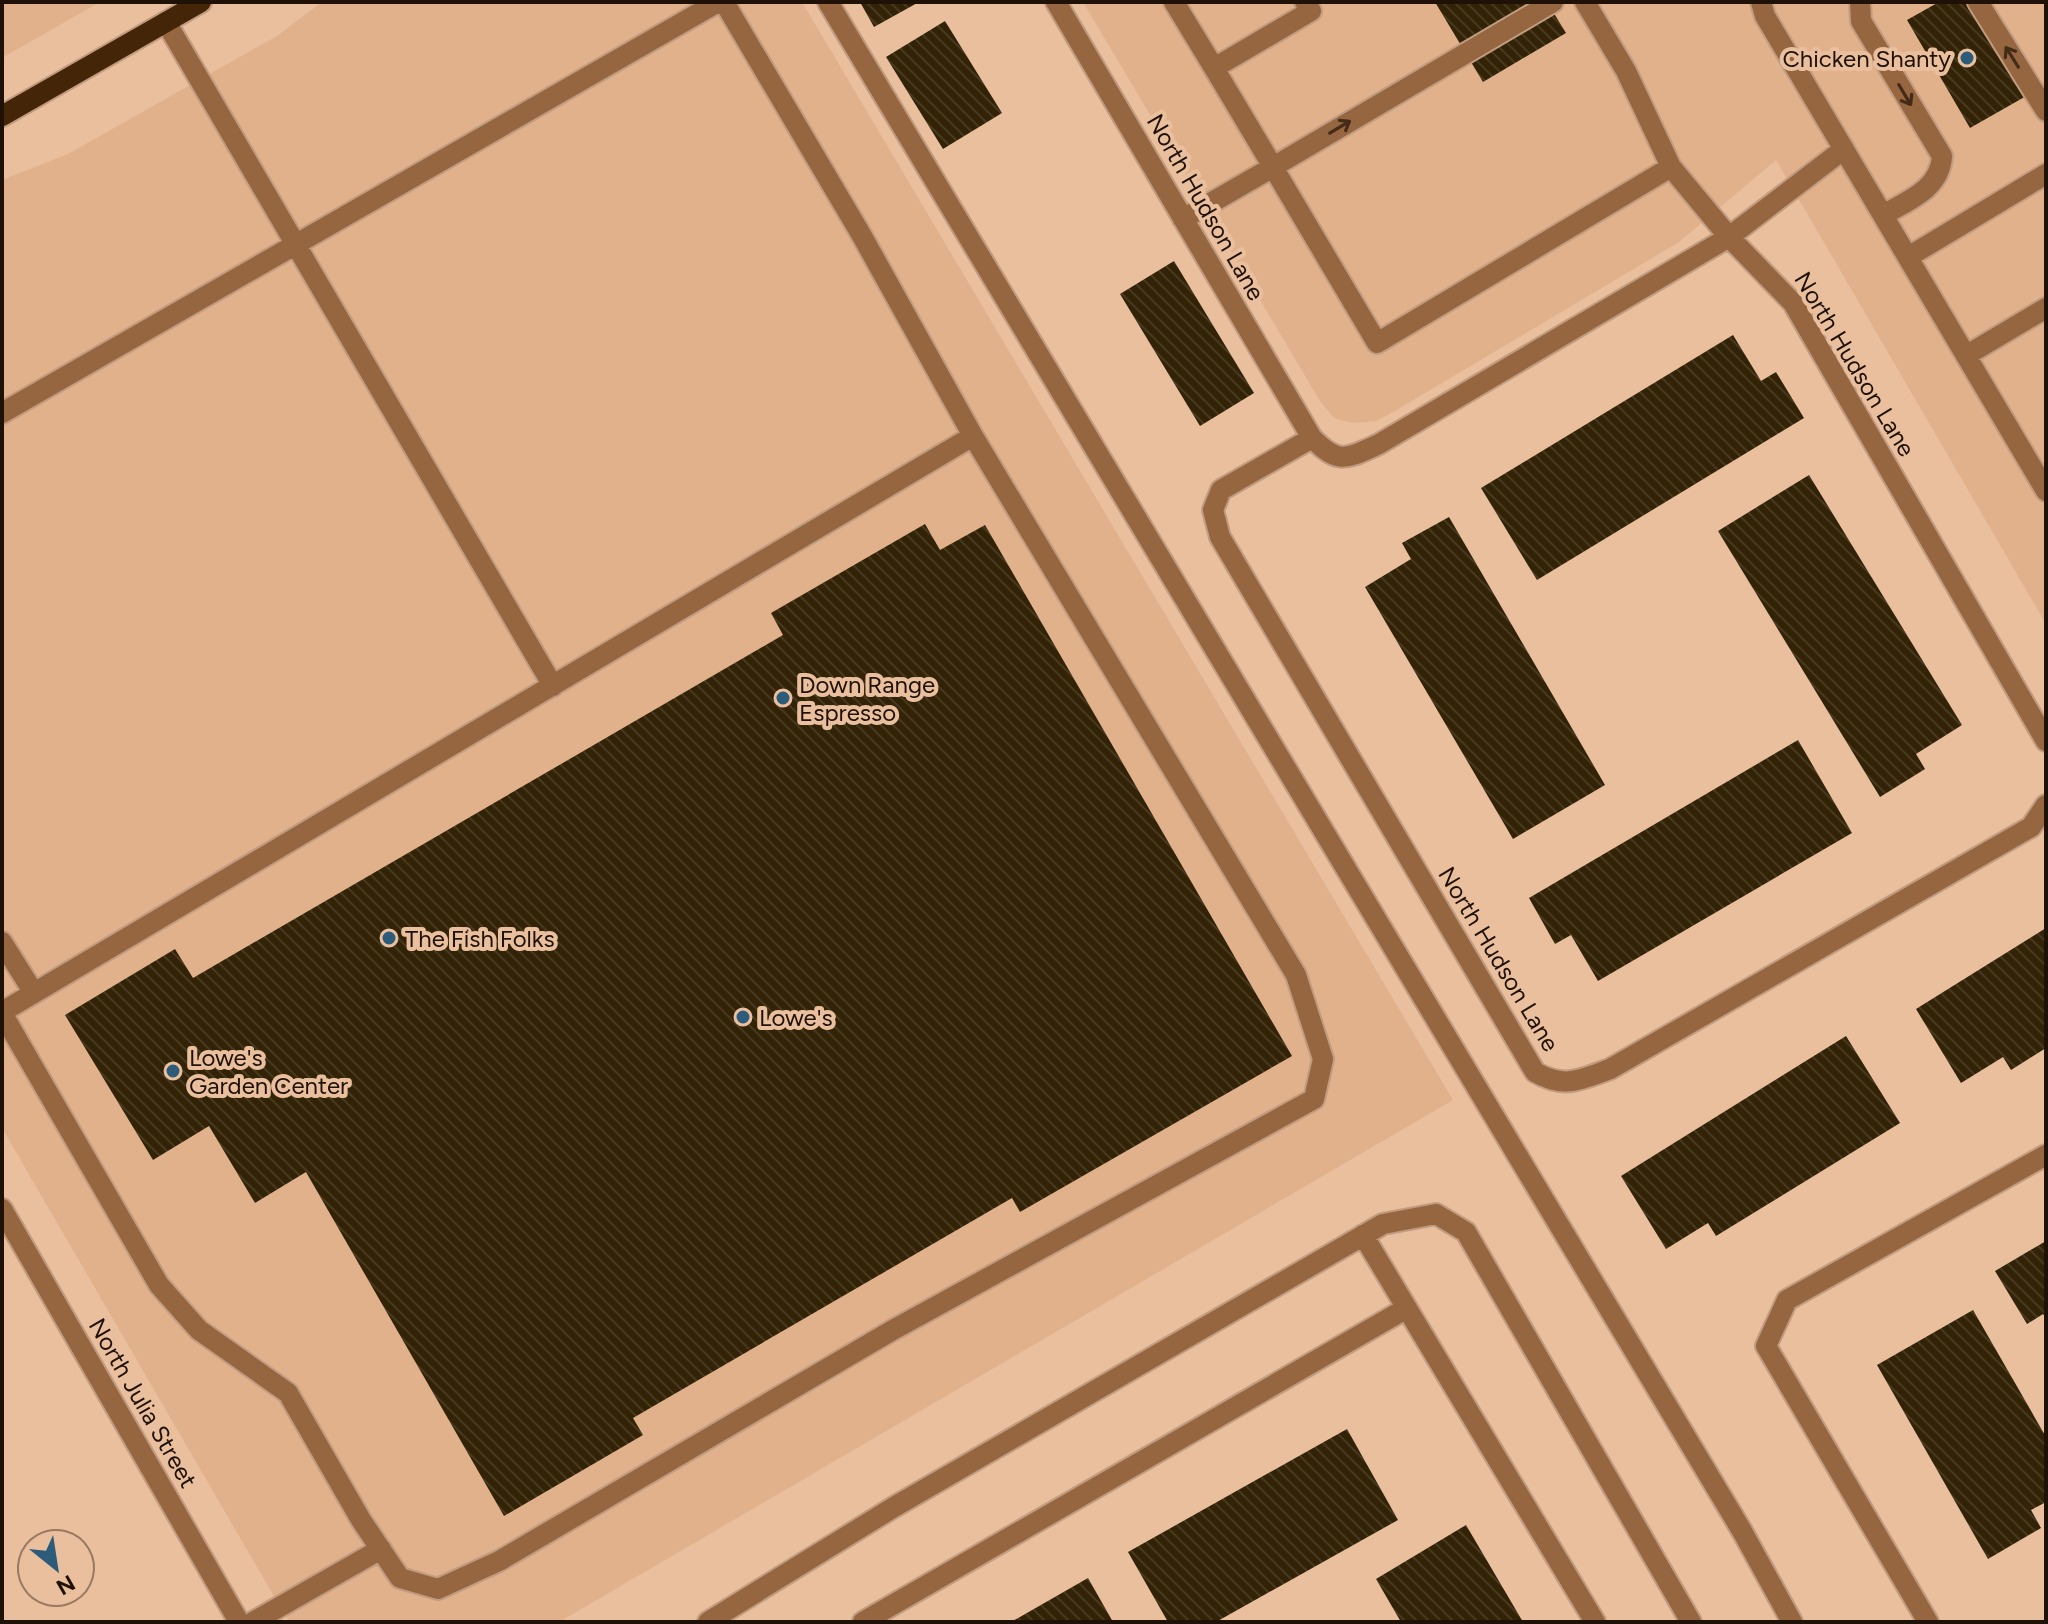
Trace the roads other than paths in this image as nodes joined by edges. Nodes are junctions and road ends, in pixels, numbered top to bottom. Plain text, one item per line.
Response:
1 (201, 2) edge
2 (721, 2) edge
3 (828, 2) edge
4 (1056, 2) edge
5 (1174, 2) edge
6 (1305, 2) edge
7 (1553, 2) edge
8 (1585, 2) edge
9 (1761, 2) edge
10 (1860, 2) edge
11 (1978, 2) edge
12 (166, 22) junction
13 (1214, 68) junction
14 (2046, 111) edge
15 (2, 116) edge
16 (1844, 149) junction
17 (1273, 167) junction
18 (1671, 167) junction
19 (2046, 174) edge
20 (1883, 215) junction
21 (1183, 219) junction
22 (1729, 237) junction
23 (296, 245) junction
24 (1908, 257) junction
25 (2046, 308) edge
26 (1967, 355) junction
27 (2, 413) edge
28 (973, 436) junction
29 (1312, 438) junction
30 (2046, 491) edge
31 (553, 686) junction
32 (2046, 741) edge
33 (2046, 805) edge
34 (2, 942) edge
35 (34, 993) junction
36 (2, 1012) edge
37 (2046, 1155) edge
38 (2, 1209) edge
39 (8, 1234) edge
40 (1363, 1235) junction
41 (1407, 1308) junction
42 (381, 1549) junction
43 (239, 1622) edge
44 (253, 1622) edge
45 (708, 1622) edge
46 (863, 1622) edge
47 (1595, 1622) edge
48 (1691, 1622) edge
49 (1792, 1622) edge
50 (1928, 1622) edge

1 - 12 main road
2 - 23 street
2 - 28 street
3 - 49 street
4 - 21 street, North Hudson Lane
5 - 13 street
6 - 13 street
17 -> 7 street
8 - 18 street
9 - 16 street
10 -> 20 street
14 -> 11 street
12 - 15 main road
12 - 23 street
13 - 17 street
16 - 20 street
16 - 22 street
17 - 18 street
17 - 21 street
18 - 22 street
19 - 24 street
20 - 24 street
21 - 29 street, North Hudson Lane
22 - 29 street, North Hudson Lane
22 - 32 street, North Hudson Lane
23 - 27 street
23 - 31 street
24 - 26 street
25 - 26 street
26 - 30 street
28 - 31 street
28 - 42 street
29 - 33 street, North Hudson Lane
31 - 35 street
34 - 35 street
35 - 36 street
36 - 42 street
37 - 50 street
38 - 39 street, North Julia Street
39 - 43 street, North Julia Street
40 - 41 street
40 - 45 street
40 - 48 street
41 - 46 street
41 - 47 street
42 - 44 street

